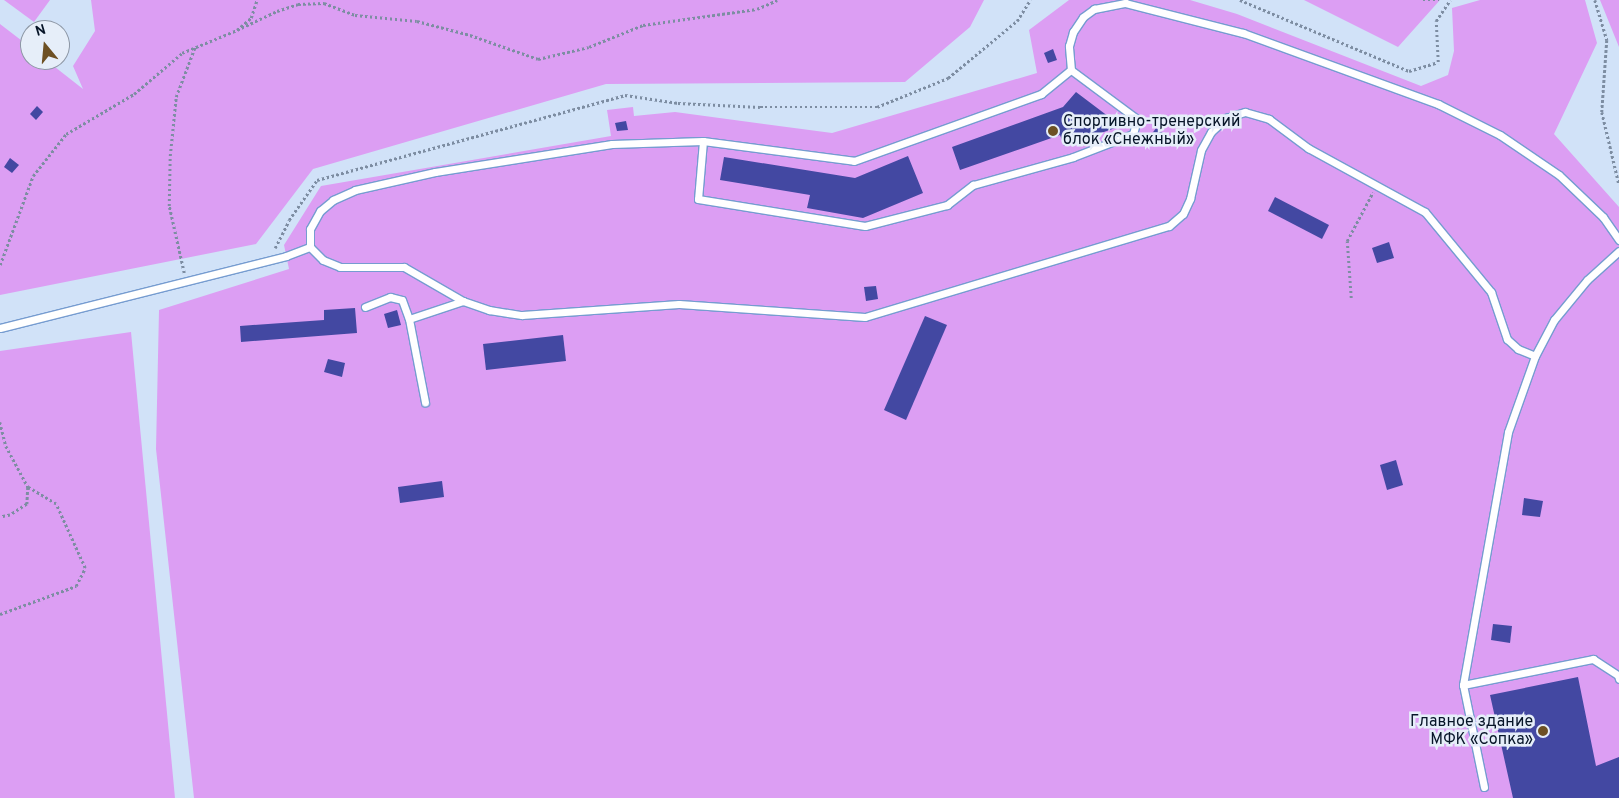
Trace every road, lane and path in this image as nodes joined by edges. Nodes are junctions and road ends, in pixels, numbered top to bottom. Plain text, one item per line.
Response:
1 (257, 0) edge
2 (777, 0) edge
3 (1030, 0) edge
4 (1240, 0) edge
5 (1423, 0) edge
6 (1438, 0) edge
7 (1450, 0) edge
8 (1595, 0) edge
9 (236, 30) junction
10 (195, 47) junction
11 (1071, 70) junction
12 (703, 141) junction
13 (1378, 184) junction
14 (1619, 184) edge
15 (1619, 240) edge
16 (310, 247) junction
17 (1619, 251) edge
18 (271, 259) junction
19 (0, 264) edge
20 (186, 281) junction
21 (1351, 298) dead end
22 (463, 301) junction
23 (365, 307) dead end
24 (409, 319) junction
25 (0, 328) edge
26 (1535, 356) junction
27 (426, 402) dead end
28 (0, 422) edge
29 (28, 487) junction
30 (0, 517) edge
31 (0, 614) edge
32 (1619, 679) edge
33 (1463, 685) junction
34 (1484, 787) dead end

1 - 9 path
2 - 9 path
3 - 18 path
4 - 7 path
5 - 6 path
8 - 14 path
9 - 10 path
10 - 19 path
10 - 20 path
11 - 12 lane
11 - 12 lane
11 - 15 lane
12 - 16 lane
13 - 21 path
13 - 22 lane
13 - 26 lane
16 - 18 lane
16 - 22 lane
17 - 26 lane
18 - 20 lane
20 - 25 lane
22 - 24 lane
23 - 24 lane
24 - 27 lane
26 - 33 lane
28 - 29 path
29 - 30 path
29 - 31 path
32 - 33 lane
33 - 34 lane

